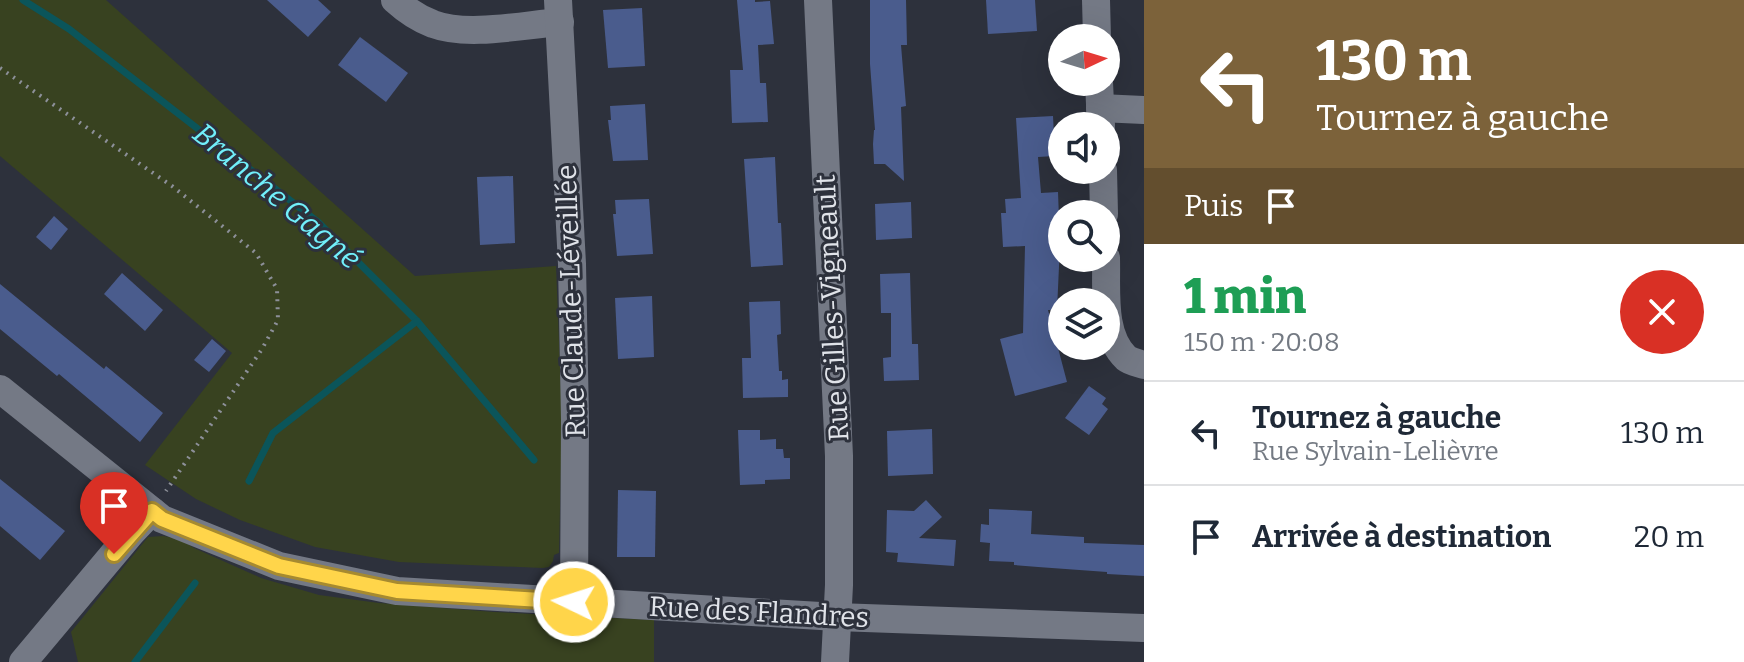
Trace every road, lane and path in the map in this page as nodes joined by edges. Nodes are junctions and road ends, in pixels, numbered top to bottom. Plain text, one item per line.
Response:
1 (395, 0) edge
2 (818, 0) edge
3 (1096, 0) edge
4 (559, 11) edge
5 (1097, 24) edge
6 (0, 68) edge
7 (1100, 105) edge
8 (1144, 110) edge
9 (1106, 272) edge
10 (1144, 365) edge
11 (0, 389) edge
12 (152, 511) junction
13 (574, 602) junction
14 (837, 617) junction
15 (1144, 628) edge
16 (23, 662) edge
17 (835, 662) edge

1 - 4 street
2 - 14 street, Rue Gilles-Vigneault
3 - 5 street
4 - 13 street, Rue Claude-Léveillée
6 - 12 path
7 - 8 street
9 - 10 street
11 - 12 street, Rue des Flandres
12 - 13 street, Rue des Flandres
12 - 16 street
13 - 14 street, Rue des Flandres
14 - 15 street, Rue des Flandres
14 - 17 street, Rue Gilles-Vigneault

